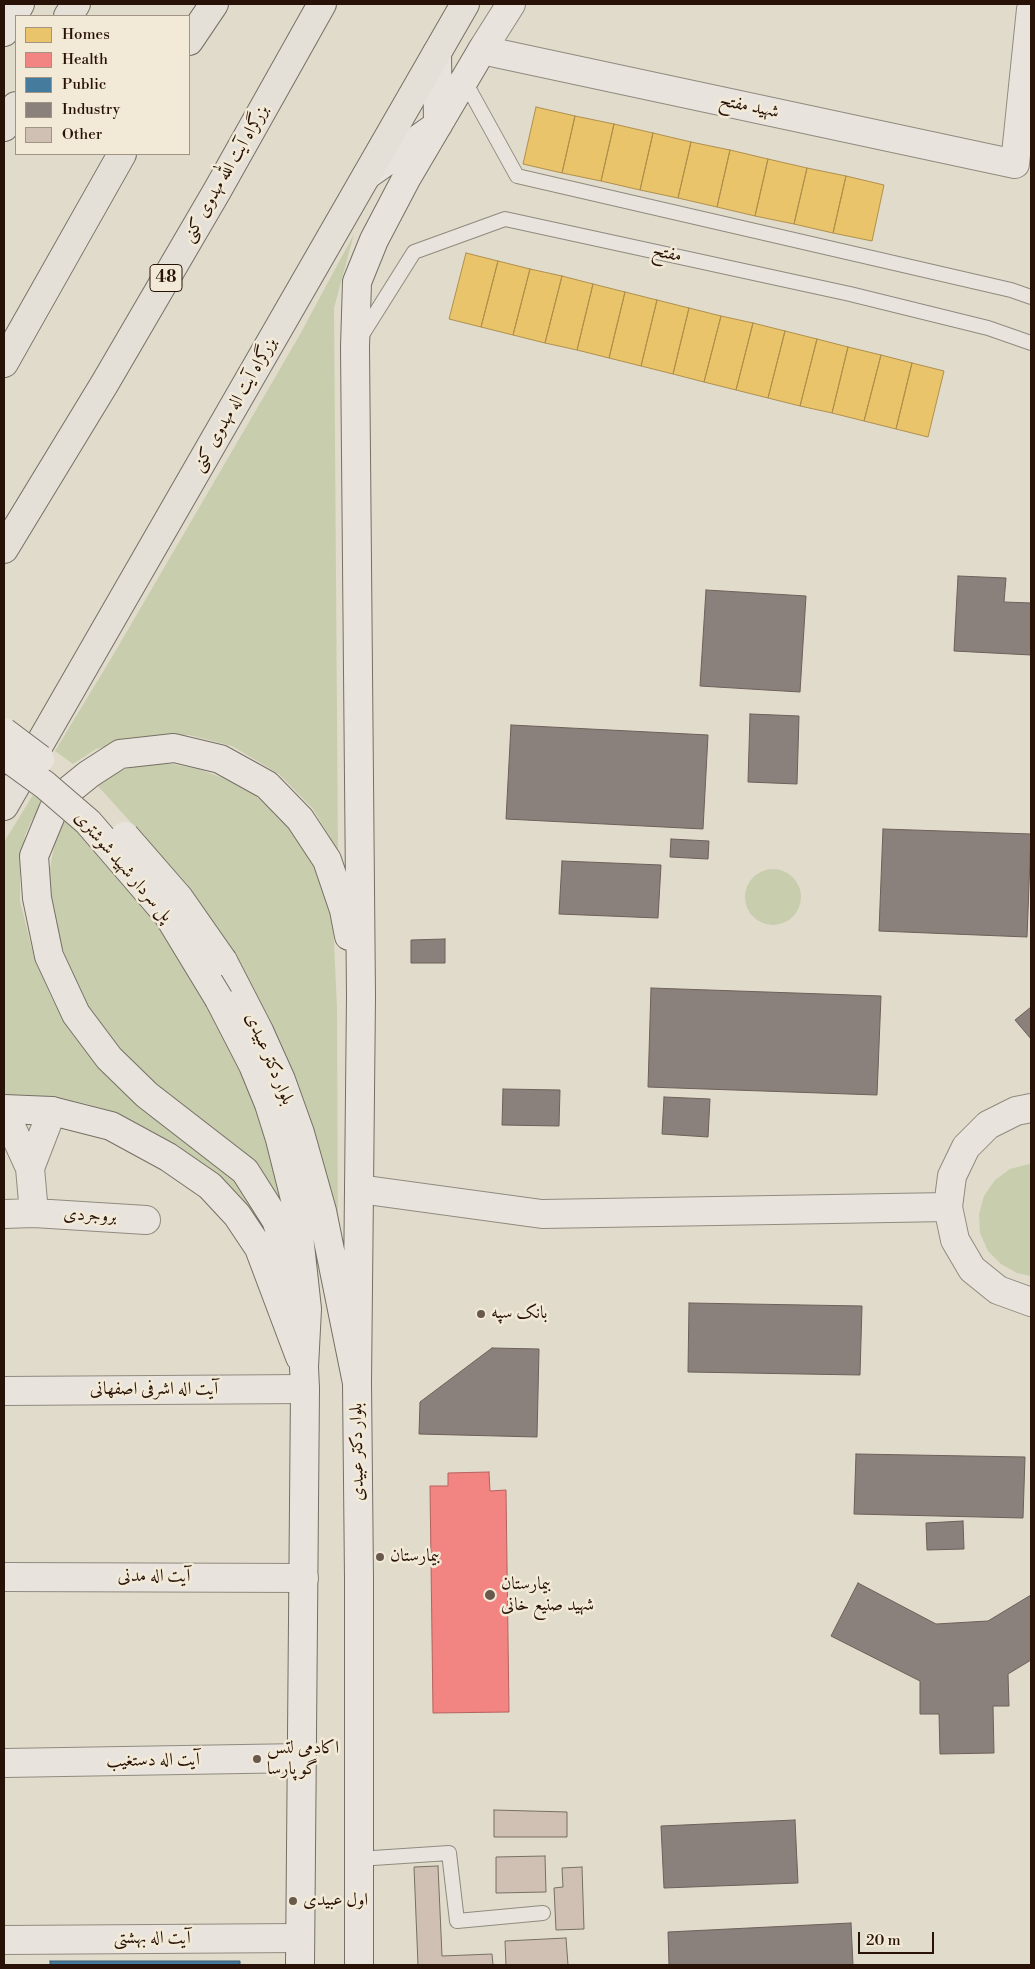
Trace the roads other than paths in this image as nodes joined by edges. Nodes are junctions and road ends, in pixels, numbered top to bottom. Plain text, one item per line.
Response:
1 (20, 4) edge
2 (76, 4) edge
3 (214, 4) edge
4 (322, 4) edge
5 (465, 4) edge
6 (511, 4) edge
7 (1031, 9) edge
8 (69, 15) edge
9 (4, 32) edge
10 (190, 39) edge
11 (482, 50) junction
12 (437, 53) junction
13 (464, 80) junction
14 (15, 108) edge
15 (438, 125) junction
16 (4, 127) edge
17 (121, 155) edge
18 (367, 175) junction
19 (1031, 297) edge
20 (1031, 343) edge
21 (355, 348) junction
22 (4, 363) edge
23 (4, 549) edge
24 (4, 732) edge
25 (4, 755) edge
26 (4, 806) edge
27 (223, 961) joint
28 (361, 996) junction
29 (219, 999) joint
30 (1031, 1108) edge
31 (4, 1110) edge
32 (52, 1111) junction
33 (30, 1168) junction
34 (359, 1189) junction
35 (948, 1207) junction
36 (34, 1213) junction
37 (4, 1214) edge
38 (146, 1220) dead end
39 (1031, 1302) edge
40 (307, 1309) junction
41 (304, 1378) junction
42 (357, 1383) junction
43 (4, 1391) edge
44 (4, 1577) edge
45 (304, 1578) junction
46 (302, 1758) junction
47 (4, 1763) edge
48 (358, 1859) junction
49 (543, 1913) dead end
50 (300, 1938) junction
51 (4, 1940) edge
52 (300, 1965) edge
53 (359, 1965) edge

1 - 9 main road
2 - 8 main road
3 - 10 main road
4 - 23 main road, بزرگراه آیت الله مهدوی کنی / 48
5 - 12 main road, بزرگراه آیت اله مهدوی کنی
6 - 11 main road
7 - 11 main road, شهید مفتح
11 - 13 main road
12 - 15 main road
12 - 18 main road, بزرگراه آیت اله مهدوی کنی
13 - 15 main road
13 - 19 lane
14 - 16 main road
15 - 18 main road
15 - 21 main road
17 - 22 main road
18 - 26 main road, بزرگراه آیت اله مهدوی کنی
20 - 21 lane, مفتح
21 - 28 main road
24 - 27 main road, پل سردار شهید شوشتری, bridge
25 - 29 main road, پل سردار شهید شوشتری, bridge
27 - 42 main road, بلوار دکتر عبیدی
28 - 34 main road
28 - 40 main road
29 - 40 main road, بلوار دکتر عبیدی
30 - 35 main road
31 - 32 main road
31 - 33 main road
32 - 33 main road
32 - 41 main road
33 - 36 main road
34 - 35 main road
34 - 42 main road
35 - 39 main road
36 - 37 main road, بروجردی
36 - 38 main road, بروجردی
40 - 41 main road, بلوار دکتر عبیدی
41 - 43 main road, آیت اله اشرفی اصفهانی
41 - 45 main road, بلوار دکتر عبیدی
42 - 48 main road, بلوار دکتر عبیدی
44 - 45 main road, آیت اله مدنی
45 - 46 main road, بلوار دکتر عبیدی
46 - 47 main road, آیت اله دستغیب
46 - 50 main road, بلوار دکتر عبیدی
48 - 49 lane
48 - 53 main road, بلوار دکتر عبیدی
50 - 51 main road, آیت اله بهشتی
50 - 52 main road, بلوار دکتر عبیدی

